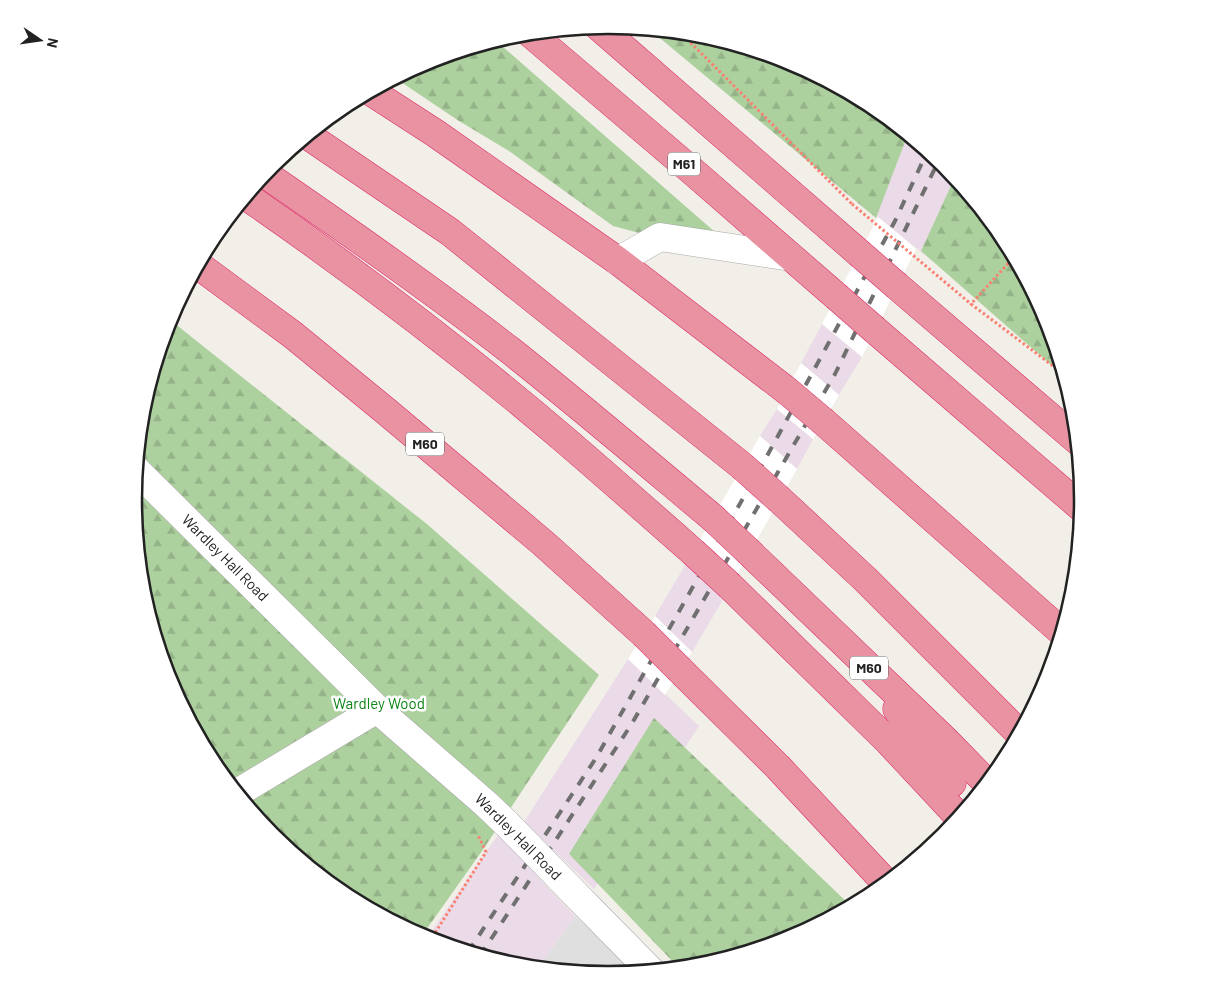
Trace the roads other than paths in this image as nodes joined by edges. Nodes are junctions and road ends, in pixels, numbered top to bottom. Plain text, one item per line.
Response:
1 (607, 34) edge
2 (538, 40) edge
3 (377, 95) edge
4 (313, 139) edge
5 (271, 178) edge
6 (252, 200) edge
7 (791, 257) junction
8 (618, 261) junction
9 (203, 269) edge
10 (1070, 434) edge
11 (143, 477) edge
12 (1075, 502) edge
13 (1057, 628) edge
14 (868, 667) junction
15 (377, 709) junction
16 (1016, 727) edge
17 (983, 779) edge
18 (242, 790) edge
19 (967, 799) edge
20 (955, 813) edge
21 (882, 879) edge
22 (645, 965) edge

1 - 10 highway, bridge
2 - 7 highway, M61
3 - 8 highway
4 - 16 highway, bridge
5 - 14 highway, M60, bridge
6 - 20 highway, M60, bridge
7 - 8 lane
7 - 12 highway, M61, bridge
8 - 13 highway, bridge
9 - 21 highway, M60, bridge
11 - 15 lane, Wardley Hall Road
14 - 17 highway, M60
14 - 19 highway, M60
15 - 18 lane
15 - 22 lane, Wardley Hall Road, bridge

